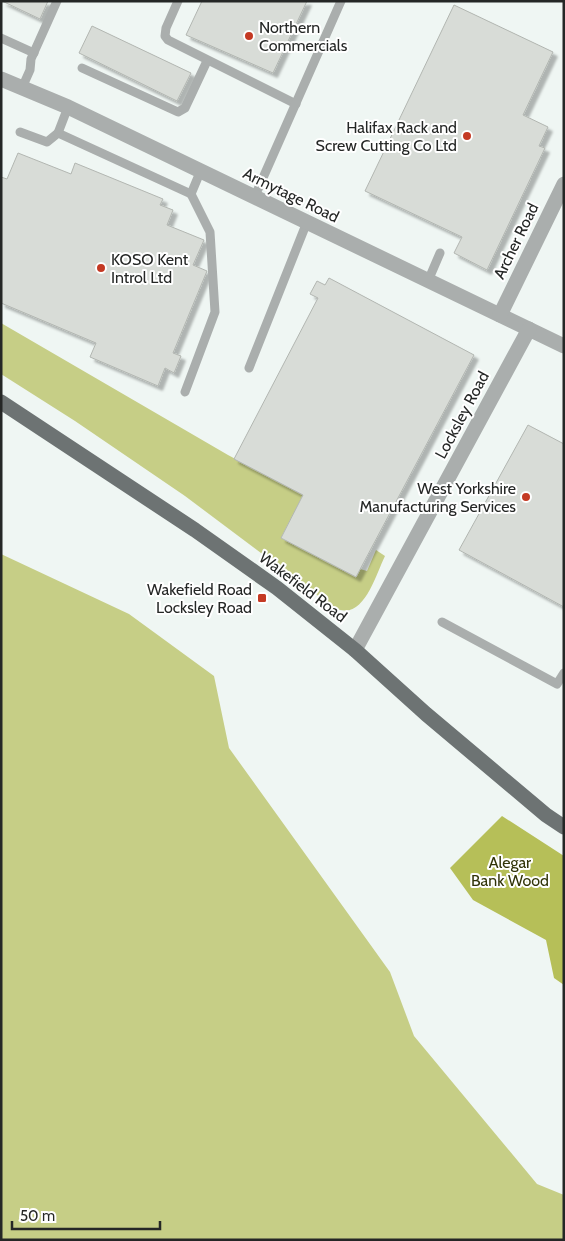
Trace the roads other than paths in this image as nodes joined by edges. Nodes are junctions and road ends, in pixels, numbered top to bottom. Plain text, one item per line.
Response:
1 (57, 1) edge
2 (178, 1) edge
3 (341, 1) edge
4 (1, 38) edge
5 (34, 53) junction
6 (207, 61) junction
7 (82, 68) dead end
8 (1, 79) edge
9 (22, 88) junction
10 (296, 104) junction
11 (68, 107) junction
12 (20, 132) dead end
13 (58, 133) junction
14 (201, 170) junction
15 (564, 184) edge
16 (191, 194) junction
17 (255, 196) junction
18 (307, 222) junction
19 (440, 253) dead end
20 (428, 280) junction
21 (500, 315) junction
22 (529, 329) junction
23 (564, 346) edge
24 (249, 368) dead end
25 (185, 392) dead end
26 (1, 402) edge
27 (442, 622) dead end
28 (355, 650) junction
29 (564, 673) edge
30 (564, 827) edge

1 - 5 lane
2 - 6 lane
3 - 10 lane
4 - 5 lane
5 - 9 lane
6 - 7 lane
6 - 10 lane
8 - 9 street, Armytage Road
9 - 11 street, Armytage Road
10 - 17 lane
11 - 13 lane
11 - 14 street, Armytage Road
12 - 13 lane
13 - 16 lane
14 - 16 lane
14 - 17 street, Armytage Road
15 - 21 street, Archer Road
16 - 25 lane
17 - 18 street, Armytage Road
18 - 20 street, Armytage Road
18 - 24 lane
19 - 20 lane
20 - 21 street, Armytage Road
21 - 22 street, Armytage Road
22 - 23 street, Armytage Road
22 - 28 street, Locksley Road
26 - 28 main road, Wakefield Road
27 - 29 lane
28 - 30 main road, Wakefield Road

